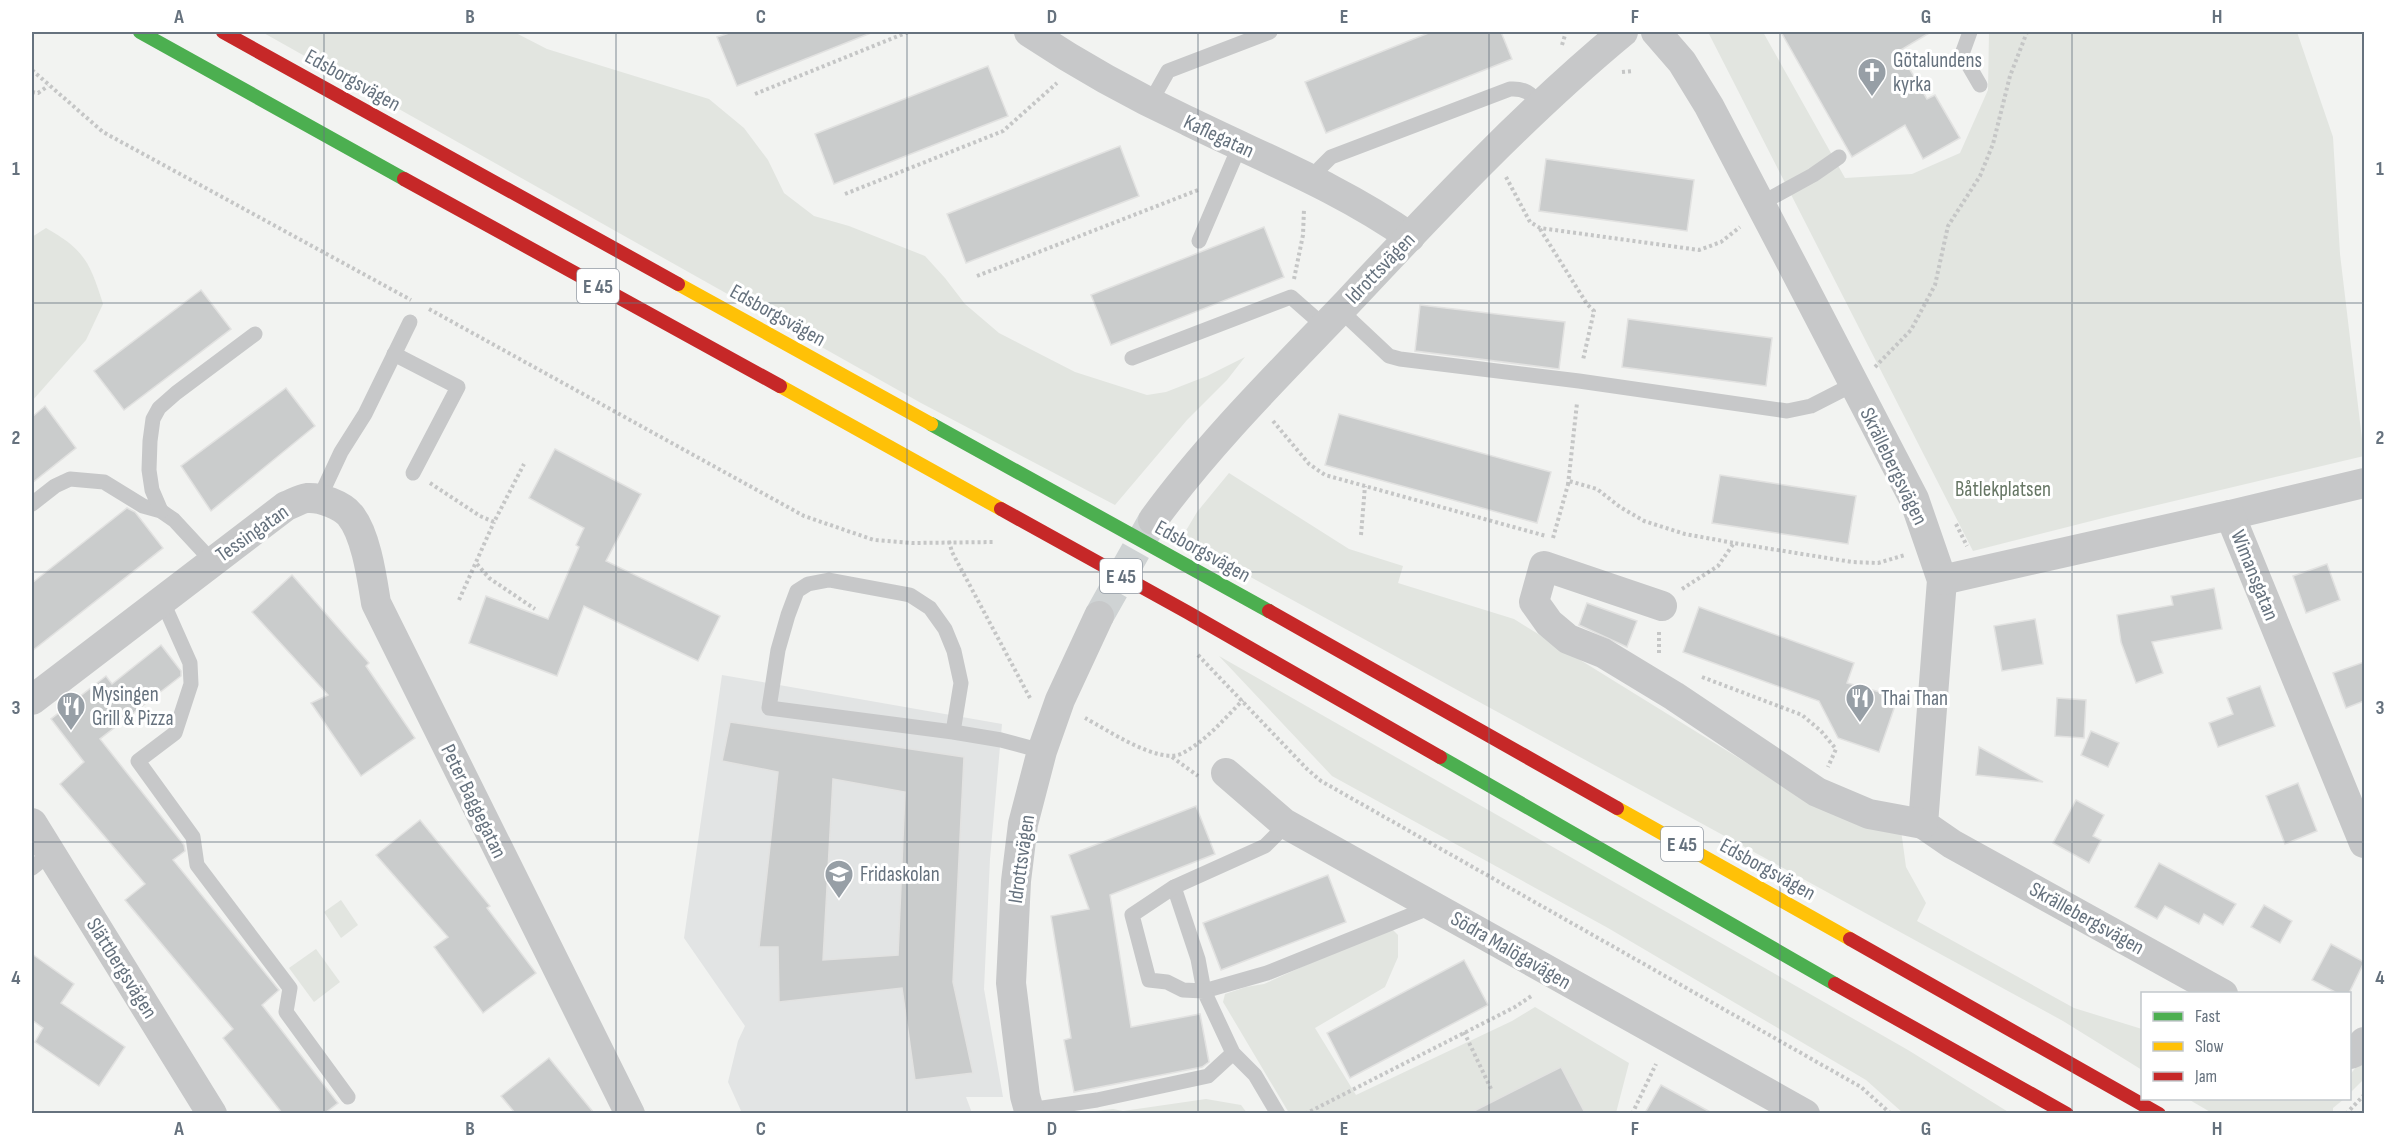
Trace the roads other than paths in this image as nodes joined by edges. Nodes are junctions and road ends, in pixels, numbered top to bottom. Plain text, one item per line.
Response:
1 (140, 32) edge
2 (223, 32) edge
3 (1029, 32) edge
4 (1269, 32) edge
5 (1623, 32) edge
6 (1656, 32) edge
7 (1970, 32) edge
8 (1980, 85) dead end
9 (1150, 103) junction
10 (1540, 104) junction
11 (1240, 145) junction
12 (1839, 157) dead end
13 (1314, 180) junction
14 (1760, 204) junction
15 (1410, 237) junction
16 (1199, 241) dead end
17 (1332, 318) junction
18 (410, 322) dead end
19 (255, 334) dead end
20 (394, 354) junction
21 (1132, 358) dead end
22 (1867, 381) junction
23 (413, 473) road end
24 (2364, 483) edge
25 (319, 499) junction
26 (32, 504) edge
27 (161, 511) junction
28 (2230, 515) junction
29 (1153, 520) tunnel mouth
30 (212, 561) junction
31 (1942, 580) junction
32 (162, 600) junction
33 (1662, 606) road end
34 (1099, 616) tunnel mouth
35 (32, 700) edge
36 (953, 732) junction
37 (1042, 751) junction
38 (1226, 773) dead end
39 (32, 823) edge
40 (1284, 823) junction
41 (1923, 824) junction
42 (2364, 843) edge
43 (41, 860) edge
44 (1174, 887) junction
45 (1425, 901) junction
46 (1204, 991) junction
47 (2221, 992) edge
48 (2364, 1042) edge
49 (1233, 1053) junction
50 (2351, 1053) edge
51 (348, 1097) dead end
52 (1029, 1112) edge
53 (212, 1113) edge
54 (630, 1113) edge
55 (1278, 1113) edge
56 (1805, 1113) edge
57 (2067, 1113) edge
58 (2159, 1113) edge

1 - 57 highway, E 45
2 - 58 highway, Edsborgsvägen / E 45
3 - 9 street, Kaflegatan
4 - 9 lane
5 - 10 street, Idrottsvägen
6 - 14 street, Skrällebergsvägen
7 - 8 lane
9 - 11 street, Kaflegatan
10 - 13 lane
10 - 15 street, Idrottsvägen
11 - 13 street, Kaflegatan
11 - 16 lane
12 - 14 lane
13 - 15 street, Kaflegatan
14 - 22 street, Skrällebergsvägen
15 - 17 street, Idrottsvägen
17 - 21 lane
17 - 22 lane
17 - 29 street, Idrottsvägen
18 - 20 lane
19 - 27 lane
20 - 23 lane
20 - 25 lane
22 - 31 street, Skrällebergsvägen
24 - 28 street
25 - 30 street, Tessingatan
25 - 54 street, Peter Baggegatan
26 - 27 lane
27 - 30 lane
28 - 31 street, Wimansgatan
28 - 42 street, Wimansgatan
30 - 32 street, Tessingatan
31 - 41 street, Skrällebergsvägen
32 - 35 street, Tessingatan
32 - 51 lane
33 - 41 street
34 - 37 street, Idrottsvägen
36 - 36 lane
36 - 37 lane
37 - 52 street, Idrottsvägen
38 - 40 street, Södra Malögavägen
39 - 43 street, Slättbergsvägen
40 - 44 lane
40 - 45 street, Södra Malögavägen
41 - 47 street, Skrällebergsvägen
43 - 53 street, Slättbergsvägen
44 - 46 lane
44 - 46 lane
45 - 46 lane
45 - 56 street, Södra Malögavägen
46 - 49 lane
48 - 50 street
49 - 52 lane
49 - 55 lane

